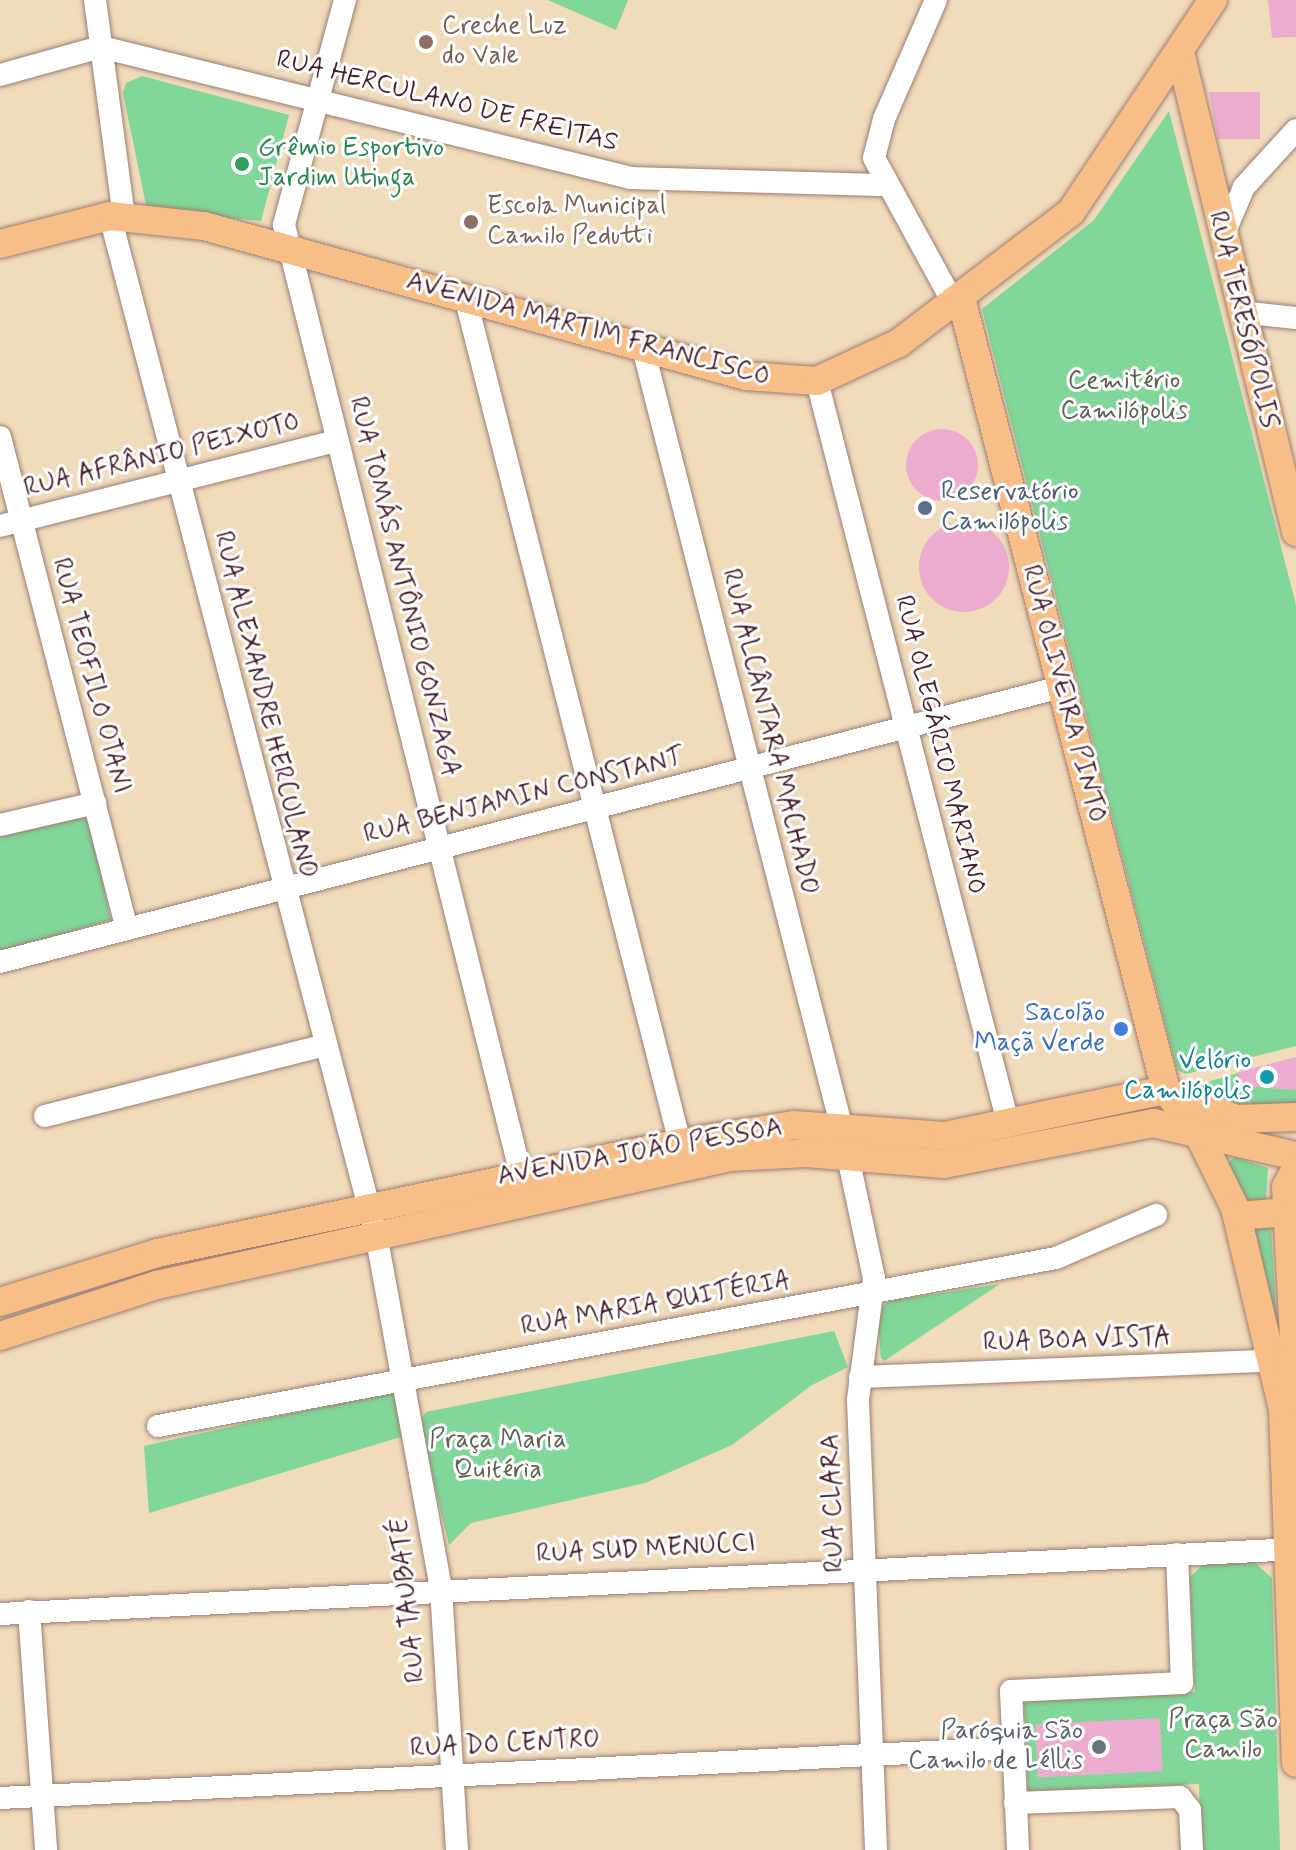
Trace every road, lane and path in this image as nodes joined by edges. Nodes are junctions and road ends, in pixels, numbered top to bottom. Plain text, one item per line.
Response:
1 (95, 0) edge
2 (345, 0) edge
3 (936, 0) edge
4 (1213, 0) edge
5 (101, 47) junction
6 (1180, 52) junction
7 (0, 75) edge
8 (320, 97) junction
9 (1151, 98) junction
10 (1189, 108) junction
11 (1296, 130) edge
12 (1205, 174) junction
13 (887, 185) junction
14 (1244, 187) junction
15 (117, 216) junction
16 (1222, 241) junction
17 (0, 244) edge
18 (288, 246) junction
19 (466, 300) junction
20 (957, 301) junction
21 (1240, 312) junction
22 (1296, 318) edge
23 (643, 348) junction
24 (817, 381) junction
25 (0, 437) edge
26 (337, 441) junction
27 (177, 481) junction
28 (10, 523) edge
29 (1296, 532) edge
30 (1061, 687) junction
31 (906, 728) junction
32 (750, 768) junction
33 (95, 803) junction
34 (594, 808) junction
35 (0, 825) edge
36 (440, 848) junction
37 (282, 889) junction
38 (127, 929) junction
39 (0, 962) edge
40 (322, 1046) junction
41 (1166, 1090) junction
42 (45, 1116) dead end
43 (1296, 1117) edge
44 (1008, 1123) junction
45 (842, 1129) junction
46 (1197, 1131) junction
47 (680, 1143) junction
48 (1296, 1156) edge
49 (848, 1157) junction
50 (1296, 1169) edge
51 (521, 1175) junction
52 (363, 1207) junction
53 (1288, 1212) junction
54 (1156, 1215) dead end
55 (1237, 1216) junction
56 (376, 1234) junction
57 (872, 1295) junction
58 (0, 1302) edge
59 (0, 1336) edge
60 (1286, 1360) edge
61 (860, 1377) junction
62 (405, 1378) junction
63 (158, 1426) dead end
64 (1292, 1549) edge
65 (1177, 1554) junction
66 (865, 1568) junction
67 (441, 1588) junction
68 (29, 1611) junction
69 (0, 1614) edge
70 (1296, 1739) edge
71 (1012, 1748) junction
72 (872, 1755) junction
73 (1296, 1763) edge
74 (452, 1776) junction
75 (42, 1796) junction
76 (0, 1798) edge
77 (1015, 1803) junction
78 (46, 1850) edge
79 (457, 1850) edge
80 (876, 1850) edge
81 (1018, 1850) edge
82 (1192, 1850) edge

1 - 5 street, RUA ALEXANDRE HERCULANO
2 - 8 street, RUA TOMÁS ANTÔNIO GONZAGA
3 - 13 street
4 - 6 main road, AVENIDA MARTIM FRANCISCO
5 - 7 street, RUA HERCULANO DE FREITAS
5 - 8 street, RUA HERCULANO DE FREITAS
5 - 15 street, RUA ALEXANDRE HERCULANO
6 - 9 main road, AVENIDA MARTIM FRANCISCO
6 - 10 main road, RUA TERESÓPOLIS
8 - 13 street, RUA HERCULANO DE FREITAS
8 - 18 street, RUA TOMÁS ANTÔNIO GONZAGA
9 - 10 main road
9 - 20 main road, AVENIDA MARTIM FRANCISCO
10 - 12 main road, RUA TERESÓPOLIS
11 - 14 street
12 - 14 street
12 - 16 main road, RUA TERESÓPOLIS
13 - 20 street
14 - 16 street
15 - 17 main road, AVENIDA MARTIM FRANCISCO
15 - 18 main road, AVENIDA MARTIM FRANCISCO
15 - 27 street, RUA ALEXANDRE HERCULANO
16 - 21 main road, RUA TERESÓPOLIS
18 - 19 main road, AVENIDA MARTIM FRANCISCO
18 - 26 street, RUA TOMÁS ANTÔNIO GONZAGA
19 - 23 main road, AVENIDA MARTIM FRANCISCO
19 - 34 street
20 - 24 main road, AVENIDA MARTIM FRANCISCO
20 - 30 main road, RUA OLIVEIRA PINTO
21 - 22 street
21 - 29 main road, RUA TERESÓPOLIS
23 - 24 main road, AVENIDA MARTIM FRANCISCO
23 - 32 street, RUA ALCÂNTARA MACHADO
24 - 31 street, RUA OLEGÁRIO MARIANO
25 - 28 street, RUA TEOFILO OTANI
26 - 27 street, RUA AFRÂNIO PEIXOTO
26 - 36 street, RUA TOMÁS ANTÔNIO GONZAGA
27 - 28 street, RUA AFRÂNIO PEIXOTO
27 - 37 street, RUA ALEXANDRE HERCULANO
28 - 33 street, RUA TEOFILO OTANI
30 - 31 street, RUA BENJAMIN CONSTANT
30 - 41 main road, RUA OLIVEIRA PINTO
31 - 32 street, RUA BENJAMIN CONSTANT
31 - 44 street, RUA OLEGÁRIO MARIANO
32 - 34 street, RUA BENJAMIN CONSTANT
32 - 45 street, RUA ALCÂNTARA MACHADO
33 - 35 street
33 - 38 street, RUA TEOFILO OTANI
34 - 36 street, RUA BENJAMIN CONSTANT
34 - 47 street
36 - 37 street, RUA BENJAMIN CONSTANT
36 - 51 street, RUA TOMÁS ANTÔNIO GONZAGA
37 - 38 street, RUA BENJAMIN CONSTANT
37 - 40 street, RUA ALEXANDRE HERCULANO
38 - 39 street, RUA BENJAMIN CONSTANT
40 - 42 street
40 - 52 street, RUA ALEXANDRE HERCULANO
41 - 43 main road
41 - 44 main road, AVENIDA JOÃO PESSOA
41 - 46 main road
44 - 45 main road, AVENIDA JOÃO PESSOA
45 - 47 main road, AVENIDA JOÃO PESSOA
46 - 48 main road, AVENIDA JOÃO PESSOA
46 - 49 main road, AVENIDA JOÃO PESSOA
46 - 55 main road
47 - 51 main road, AVENIDA JOÃO PESSOA
49 - 56 main road, AVENIDA JOÃO PESSOA
49 - 57 street, RUA CLARA
50 - 53 main road
51 - 52 main road, AVENIDA JOÃO PESSOA
52 - 56 street, RUA TAUBATÉ
52 - 58 main road, AVENIDA JOÃO PESSOA
53 - 55 main road
53 - 60 main road
54 - 57 street, RUA MARIA QUITÉRIA
55 - 60 main road
56 - 59 main road, AVENIDA JOÃO PESSOA
56 - 62 street, RUA TAUBATÉ
57 - 61 street, RUA CLARA
57 - 62 street, RUA MARIA QUITÉRIA
60 - 61 street, RUA BOA VISTA
60 - 64 main road
61 - 66 street, RUA CLARA
62 - 63 street, RUA MARIA QUITÉRIA
62 - 67 street, RUA TAUBATÉ
64 - 65 street, RUA SUD MENUCCI
64 - 70 main road
65 - 66 street, RUA SUD MENUCCI
65 - 71 street
66 - 67 street, RUA SUD MENUCCI
66 - 72 street, RUA CLARA
67 - 68 street, RUA SUD MENUCCI
67 - 74 street, RUA TAUBATÉ
68 - 69 street, RUA SUD MENUCCI
68 - 75 street
70 - 73 main road
71 - 72 street, RUA DO CENTRO
71 - 77 street
72 - 74 street, RUA DO CENTRO
72 - 80 street, RUA CLARA
74 - 75 street, RUA DO CENTRO
74 - 79 street, RUA TAUBATÉ
75 - 76 street, RUA DO CENTRO
75 - 78 street
77 - 81 street
77 - 82 street

